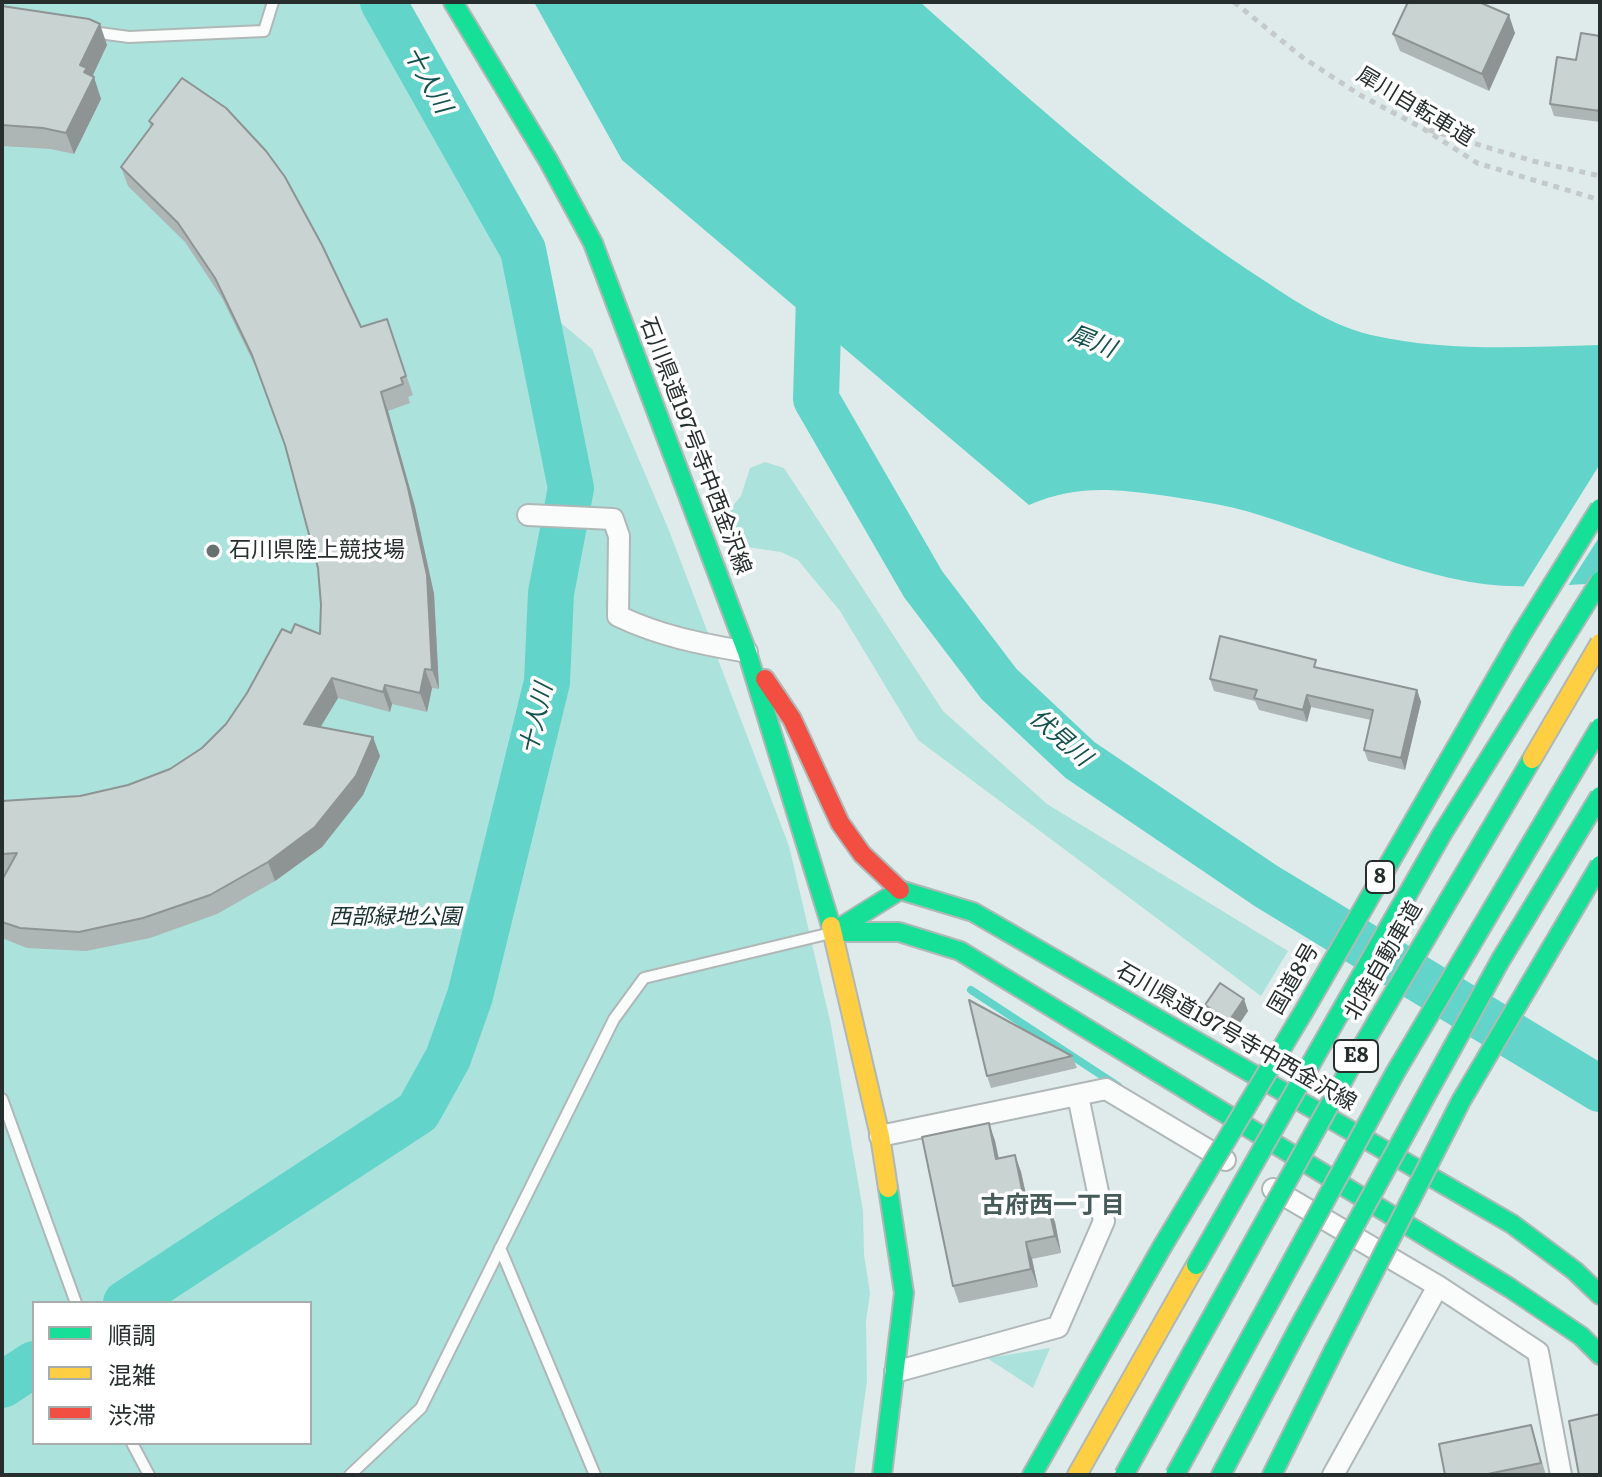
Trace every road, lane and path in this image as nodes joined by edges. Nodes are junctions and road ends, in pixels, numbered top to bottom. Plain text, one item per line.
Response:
1 (273, 2) edge
2 (453, 2) edge
3 (1234, 2) edge
4 (86, 31) edge
5 (1424, 129) junction
6 (1600, 176) edge
7 (1600, 200) edge
8 (1600, 508) edge
9 (528, 515) dead end
10 (1600, 581) edge
11 (1600, 643) edge
12 (747, 652) junction
13 (1600, 727) edge
14 (1600, 796) edge
15 (1600, 865) edge
16 (900, 890) junction
17 (833, 932) junction
18 (1078, 1096) junction
19 (2, 1099) edge
20 (880, 1136) junction
21 (500, 1248) junction
22 (1438, 1286) junction
23 (1600, 1295) edge
24 (75, 1301) edge
25 (1600, 1355) edge
26 (895, 1372) junction
27 (133, 1445) edge
28 (149, 1475) edge
29 (350, 1475) edge
30 (595, 1475) edge
31 (882, 1475) edge
32 (1032, 1475) edge
33 (1077, 1475) edge
34 (1124, 1475) edge
35 (1175, 1475) edge
36 (1221, 1475) edge
37 (1272, 1475) edge
38 (1333, 1475) edge
39 (1561, 1475) edge

1 - 4 lane
2 - 12 main road, 石川県道197号寺中西金沢線
3 - 5 path, 犀川自転車道
5 - 6 path
5 - 7 path, 犀川自転車道
8 - 32 main road, 国道8号 / 8, bridge
9 - 12 street
10 - 33 main road, bridge
11 - 34 main road, 北陸自動車道 / E8, bridge
12 - 16 main road
12 - 17 main road, 石川県道197号寺中西金沢線
13 - 35 main road, E8, bridge
14 - 36 main road, bridge
15 - 37 main road, bridge
16 - 17 main road
16 - 23 main road, 石川県道197号寺中西金沢線
17 - 20 main road, 石川県道197号寺中西金沢線
17 - 21 lane
17 - 25 main road
18 - 20 street
18 - 22 street
18 - 26 street
19 - 24 lane
20 - 26 main road, 石川県道197号寺中西金沢線
21 - 29 lane
21 - 30 lane
22 - 38 street
22 - 39 street
26 - 31 main road, 石川県道197号寺中西金沢線
27 - 28 lane

